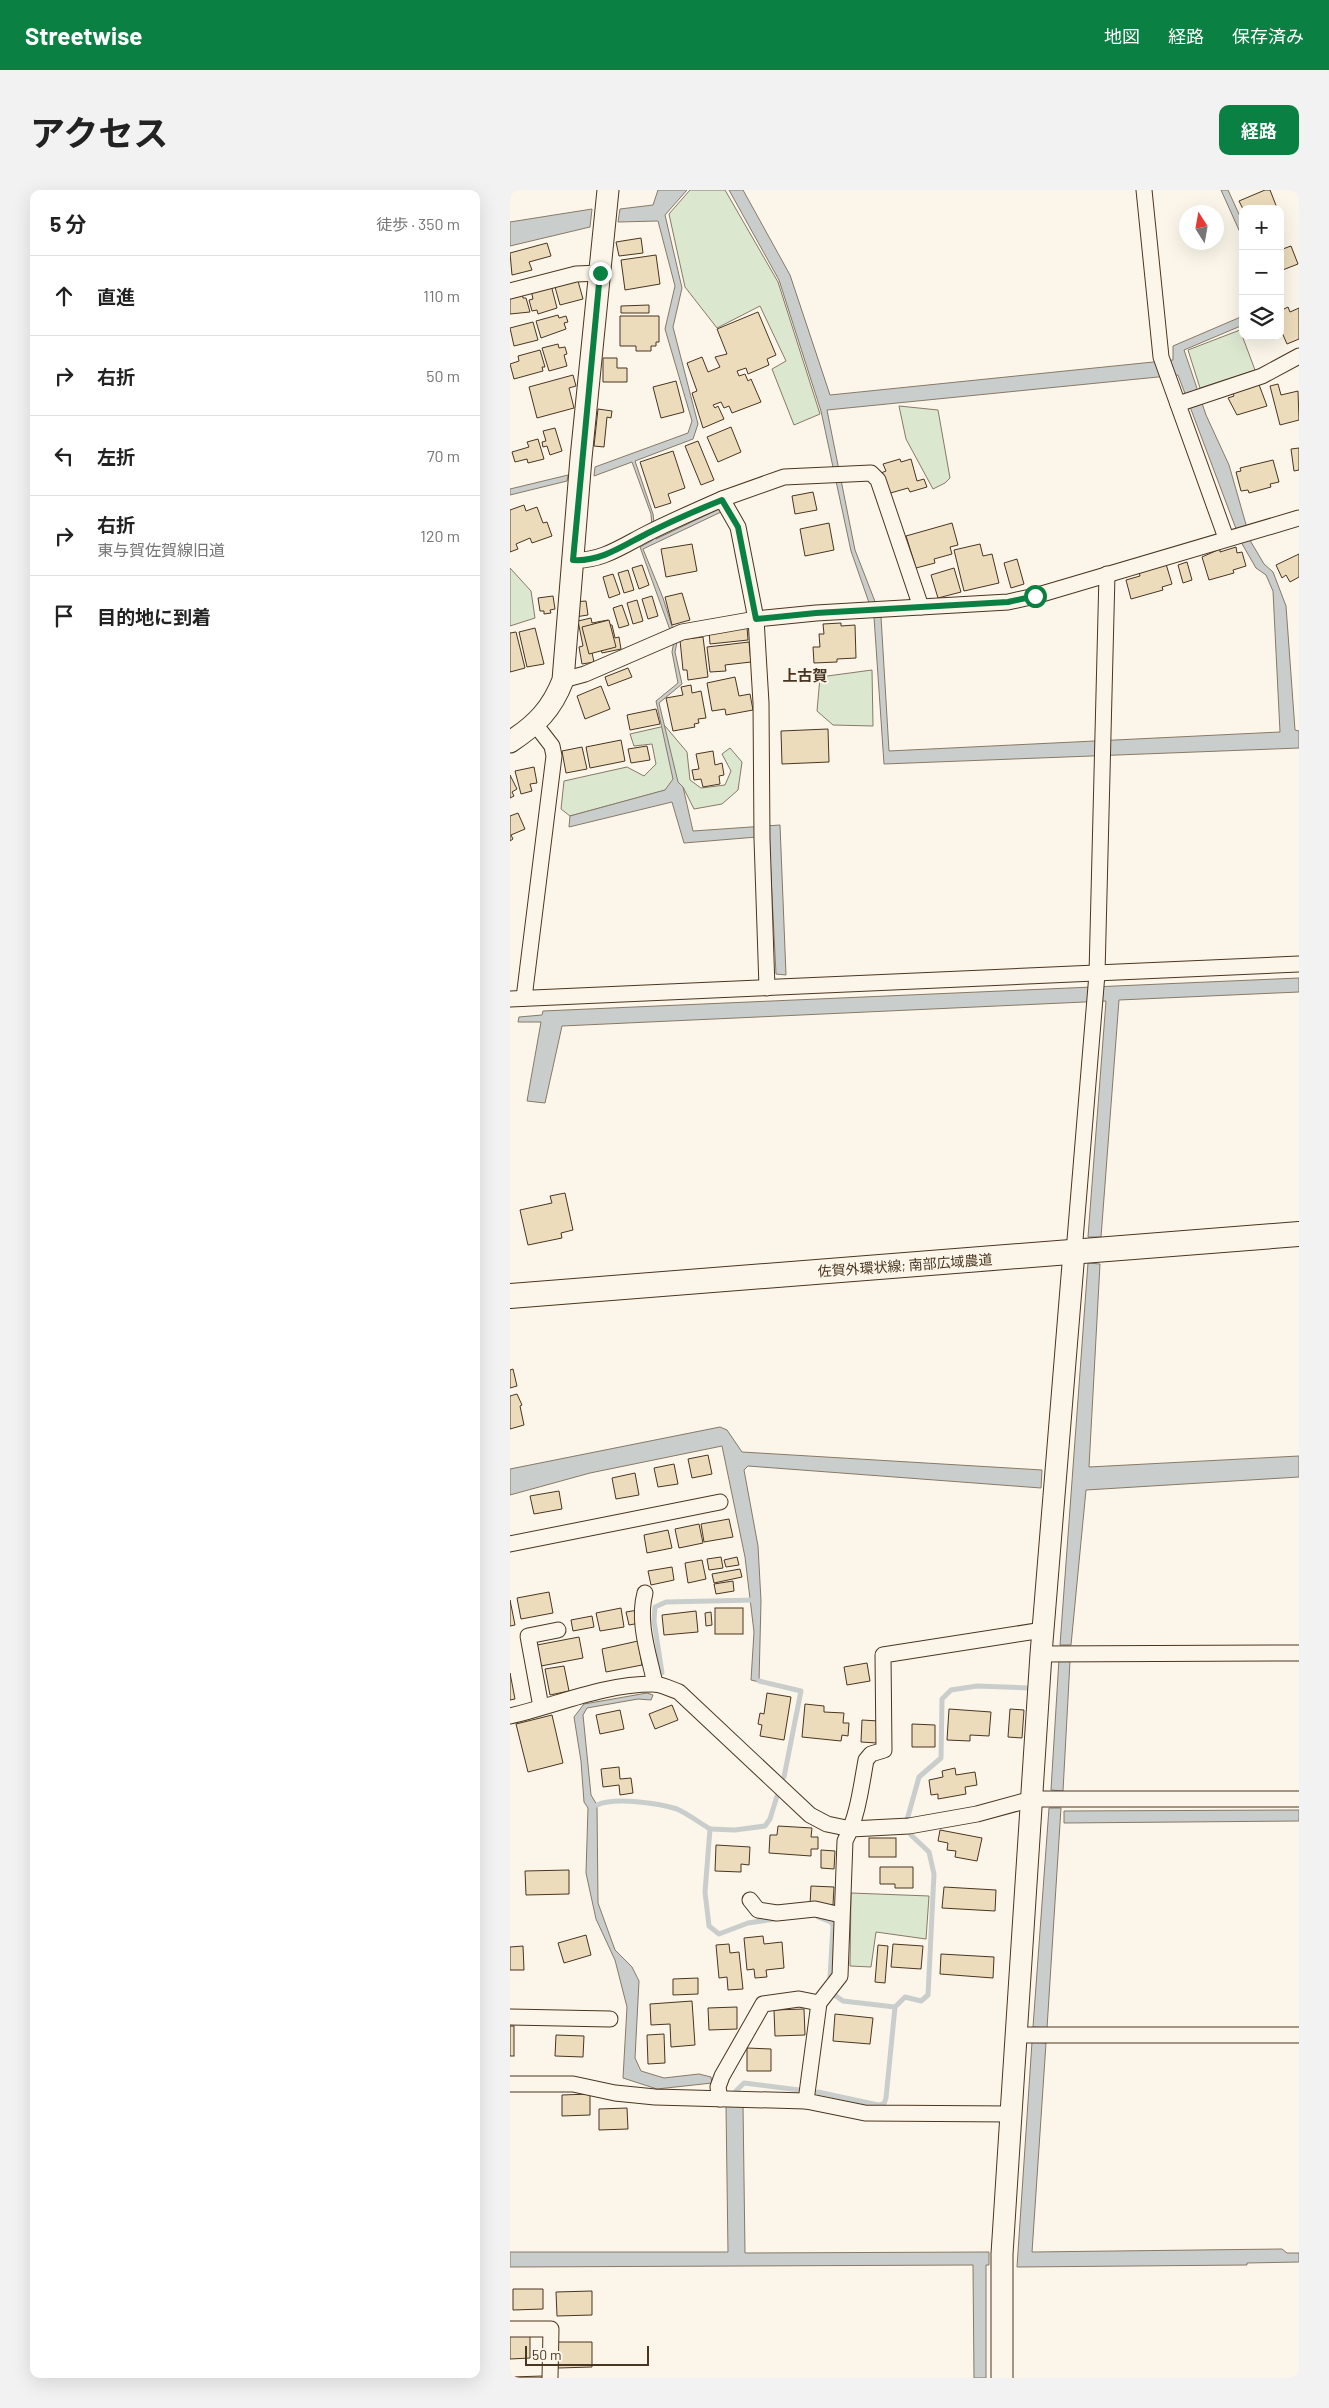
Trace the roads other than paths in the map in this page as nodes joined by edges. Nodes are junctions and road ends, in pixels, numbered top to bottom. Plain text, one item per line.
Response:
1 (608, 190) edge
2 (1144, 190) edge
3 (600, 273) junction
4 (510, 291) edge
5 (1299, 356) edge
6 (1181, 403) junction
7 (722, 500) junction
8 (1299, 518) edge
9 (1237, 535) junction
10 (573, 560) junction
11 (1107, 574) junction
12 (921, 607) junction
13 (756, 619) junction
14 (563, 680) junction
15 (535, 724) junction
16 (510, 742) edge
17 (1299, 964) edge
18 (1097, 978) junction
19 (767, 988) junction
20 (517, 998) edge
21 (1299, 1234) edge
22 (1074, 1252) junction
23 (510, 1296) edge
24 (720, 1502) dead end
25 (510, 1544) edge
26 (645, 1593) dead end
27 (558, 1630) dead end
28 (1043, 1630) junction
29 (1299, 1653) edge
30 (1041, 1654) junction
31 (655, 1684) junction
32 (541, 1707) junction
33 (510, 1716) edge
34 (1299, 1798) edge
35 (1032, 1800) junction
36 (851, 1829) junction
37 (750, 1900) dead end
38 (841, 1915) junction
39 (819, 2003) junction
40 (510, 2017) edge
41 (610, 2019) dead end
42 (1016, 2035) junction
43 (1299, 2035) edge
44 (510, 2084) edge
45 (720, 2099) junction
46 (806, 2101) junction
47 (1011, 2114) junction
48 (510, 2329) edge
49 (550, 2378) edge
50 (1002, 2378) edge

1 - 3 street
2 - 6 street
3 - 4 street
3 - 10 street
5 - 6 street
6 - 9 street
7 - 10 street
7 - 12 street
7 - 13 street
8 - 9 street
9 - 11 street
10 - 14 street
11 - 12 street
11 - 18 street
12 - 13 street
13 - 14 street
13 - 19 street
14 - 15 street
15 - 16 street
15 - 20 street
17 - 18 street
18 - 19 street
18 - 22 street
19 - 20 street
21 - 22 main road, 佐賀外環状線; 南部広域農道
22 - 23 main road, 佐賀外環状線; 南部広域農道
22 - 28 street
24 - 25 street
26 - 31 street
27 - 32 street
28 - 30 street
28 - 36 street
29 - 30 street
30 - 35 street
31 - 32 street
31 - 36 street
32 - 33 street
34 - 35 street
35 - 36 street
35 - 42 street
36 - 38 street
37 - 38 street
38 - 39 street
39 - 45 street
39 - 46 street
40 - 41 street
42 - 43 street
42 - 47 street
44 - 45 street
45 - 46 street
46 - 47 street
47 - 50 street
48 - 49 street

